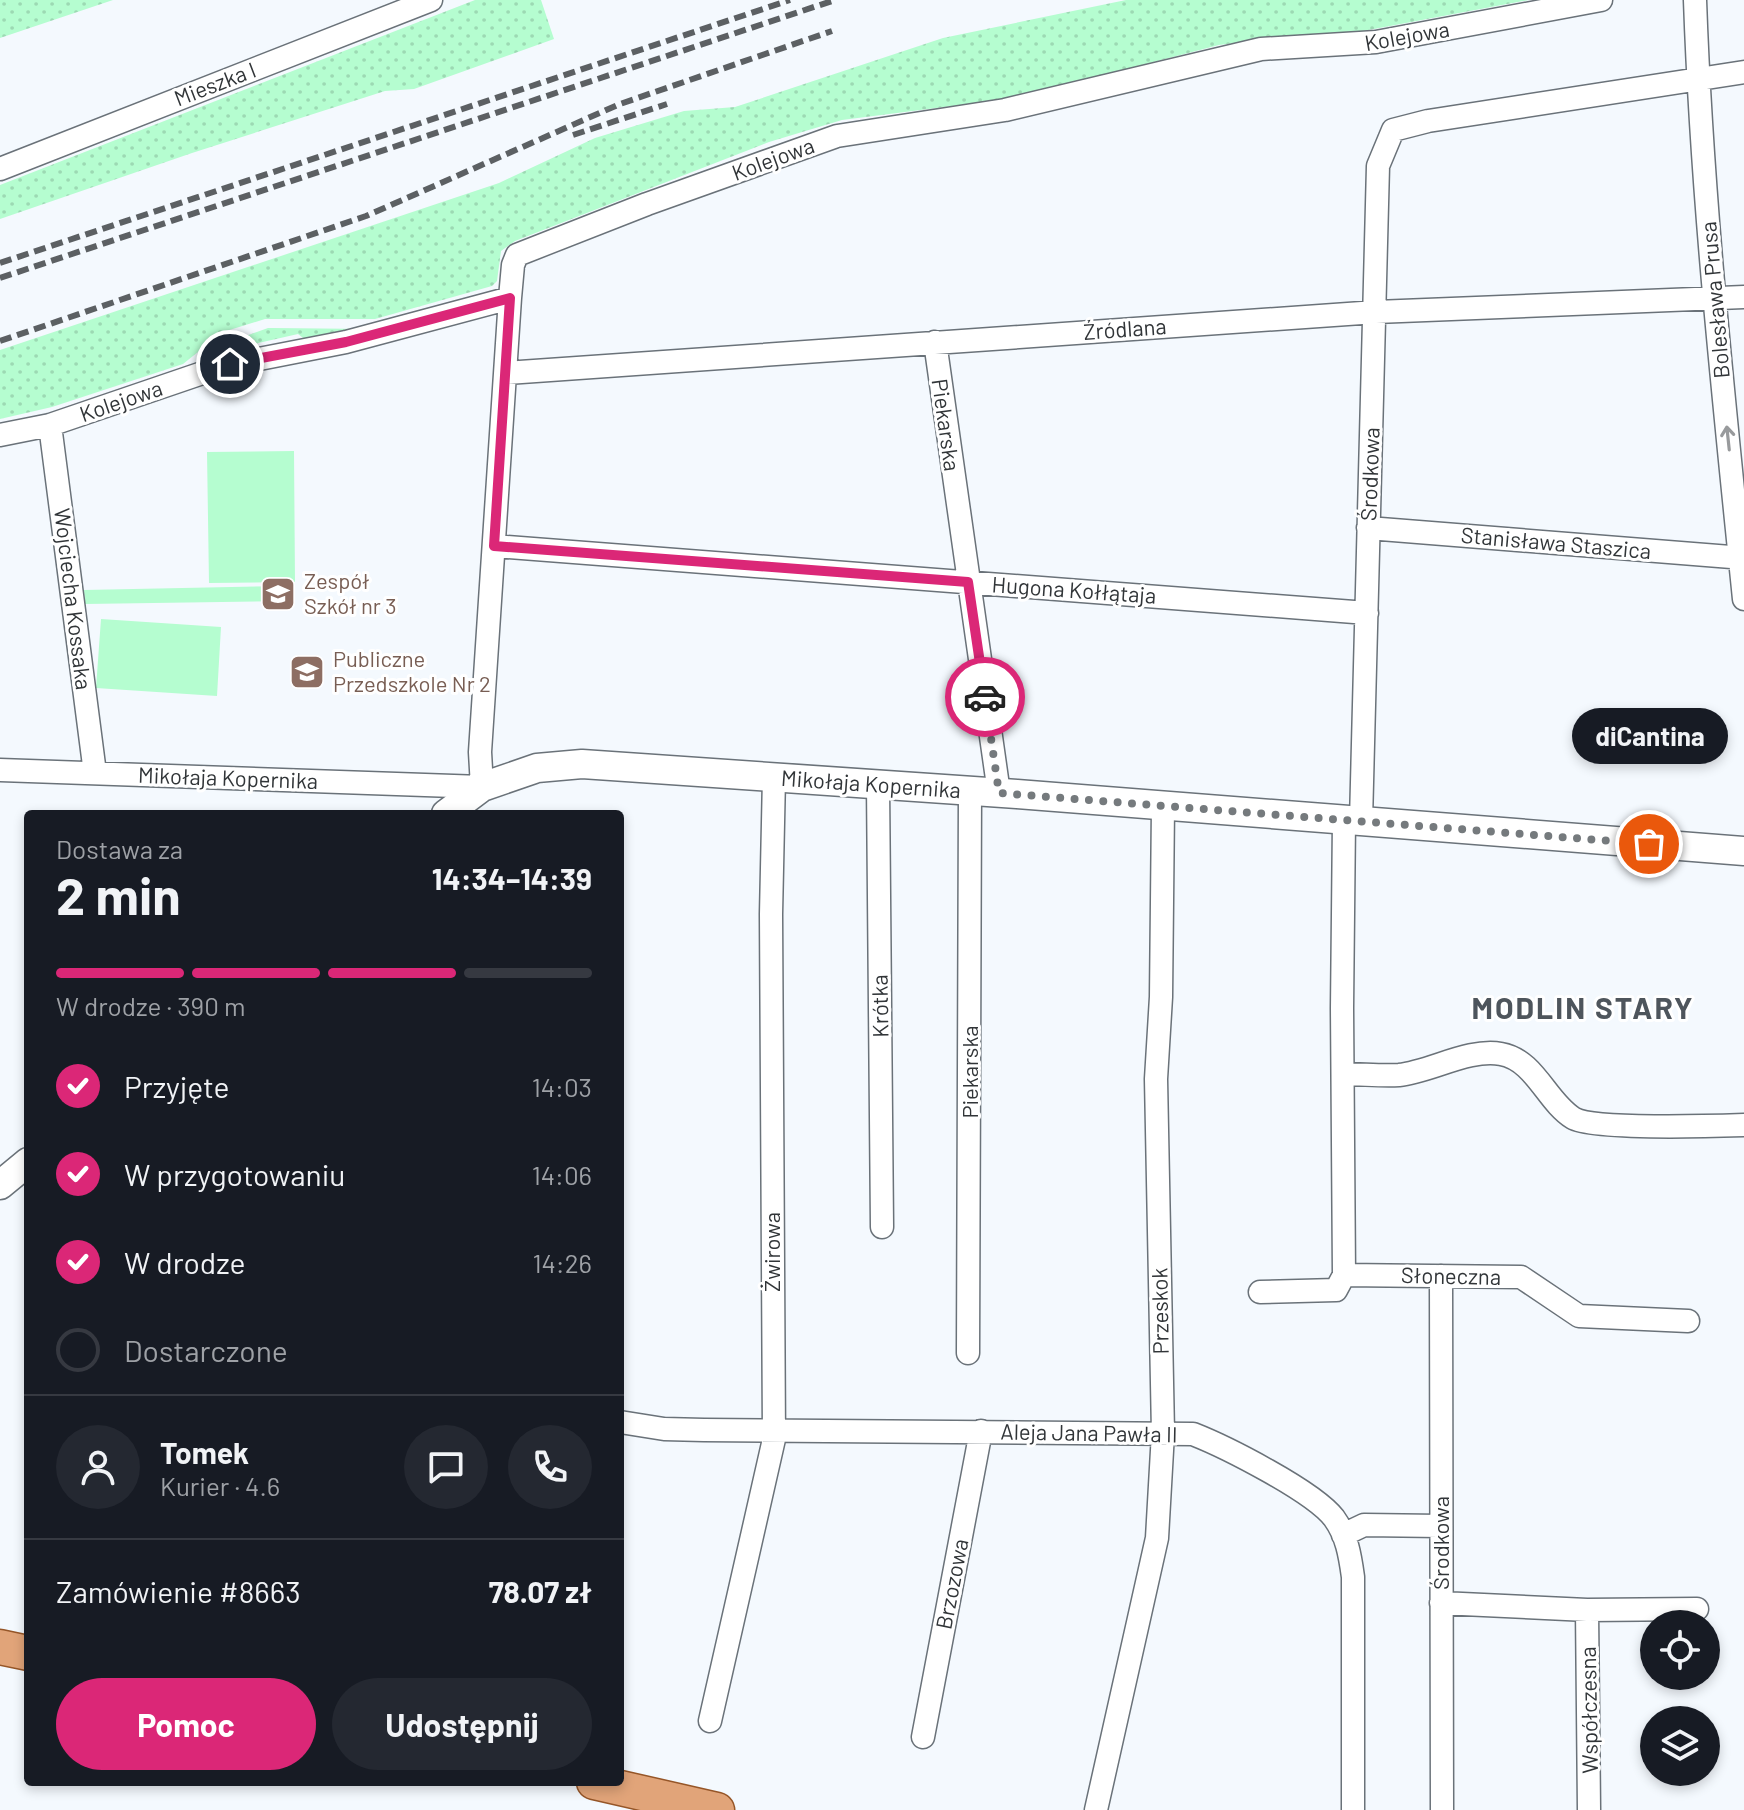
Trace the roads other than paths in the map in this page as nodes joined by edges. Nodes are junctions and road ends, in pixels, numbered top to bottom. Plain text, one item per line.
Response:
1 (431, 0) edge
2 (1601, 0) edge
3 (1695, 0) edge
4 (1744, 72) edge
5 (1698, 80) junction
6 (0, 169) edge
7 (1744, 297) edge
8 (510, 298) junction
9 (1713, 299) junction
10 (1376, 312) junction
11 (935, 342) junction
12 (506, 373) junction
13 (50, 425) junction
14 (0, 435) edge
15 (1368, 528) junction
16 (494, 546) junction
17 (1742, 558) edge
18 (968, 582) junction
19 (1744, 599) edge
20 (1367, 613) junction
21 (0, 770) edge
22 (95, 773) junction
23 (774, 777) junction
24 (878, 785) junction
25 (482, 787) junction
26 (970, 791) junction
27 (999, 793) junction
28 (1163, 806) junction
29 (451, 810) edge
30 (1352, 820) junction
31 (1744, 851) edge
32 (1344, 1074) junction
33 (1744, 1125) edge
34 (24, 1165) edge
35 (0, 1185) edge
36 (882, 1227) dead end
37 (1344, 1275) junction
38 (1441, 1276) junction
39 (1260, 1292) dead end
40 (1688, 1321) dead end
41 (968, 1353) dead end
42 (624, 1423) edge
43 (773, 1430) junction
44 (981, 1431) junction
45 (1163, 1433) junction
46 (1441, 1526) junction
47 (1343, 1535) junction
48 (1441, 1603) junction
49 (1697, 1609) dead end
50 (1587, 1610) junction
51 (0, 1647) edge
52 (24, 1652) edge
53 (710, 1721) dead end
54 (923, 1737) dead end
55 (612, 1786) edge
56 (717, 1810) edge
57 (1096, 1810) edge
58 (1353, 1810) edge
59 (1442, 1810) edge
60 (1589, 1810) edge

1 - 6 street, Mieszka I
2 - 8 street, Kolejowa
3 - 5 street, Bolesława Prusa
4 - 5 street
5 - 9 street, Bolesława Prusa
5 - 10 street, Środkowa
7 - 9 street, Źródlana
8 - 12 street
8 - 13 street, Kolejowa
9 - 10 street, Źródlana
17 -> 9 street, Bolesława Prusa
10 - 11 street, Źródlana
10 - 15 street, Środkowa
11 - 12 street, Źródlana
11 - 18 street, Piekarska
12 - 16 street
13 - 14 street, Kolejowa
13 - 22 street, Wojciecha Kossaka
15 - 17 street, Stanisława Staszica
15 - 20 street, Środkowa
16 - 18 street, Hugona Kołłątaja
16 - 25 street
17 - 19 street, Bolesława Prusa
18 - 20 street, Hugona Kołłątaja
18 - 27 street, Piekarska
20 - 30 street, Środkowa
21 - 22 street, Mikołaja Kopernika
22 - 25 street, Mikołaja Kopernika
23 - 24 street, Mikołaja Kopernika
23 - 25 street, Mikołaja Kopernika
23 - 43 street, Żwirowa
24 - 26 street, Mikołaja Kopernika
24 - 36 street, Krótka
25 - 29 street
26 - 27 street, Mikołaja Kopernika
26 - 41 street, Piekarska
27 - 28 street, Mikołaja Kopernika
28 - 30 street, Mikołaja Kopernika
28 - 45 street, Przeskok
30 - 31 street, Mikołaja Kopernika
30 - 32 street, Środkowa
32 - 33 street
32 - 37 street, Środkowa
34 - 35 street
37 - 38 street, Słoneczna
37 - 39 street
38 - 40 street, Słoneczna
38 - 46 street, Środkowa
42 - 43 street, Aleja Jana Pawła II
43 - 44 street, Aleja Jana Pawła II
43 - 53 street, Żwirowa
44 - 45 street, Aleja Jana Pawła II
44 - 54 street, Brzozowa
45 - 47 street, Aleja Jana Pawła II
45 - 57 street, Przeskok
46 - 47 street
46 - 48 street, Środkowa
47 - 58 street, Aleja Jana Pawła II
48 - 50 street
48 - 59 street, Środkowa
49 - 50 street
50 - 60 street, Współczesna
51 - 52 main road
55 - 56 main road

